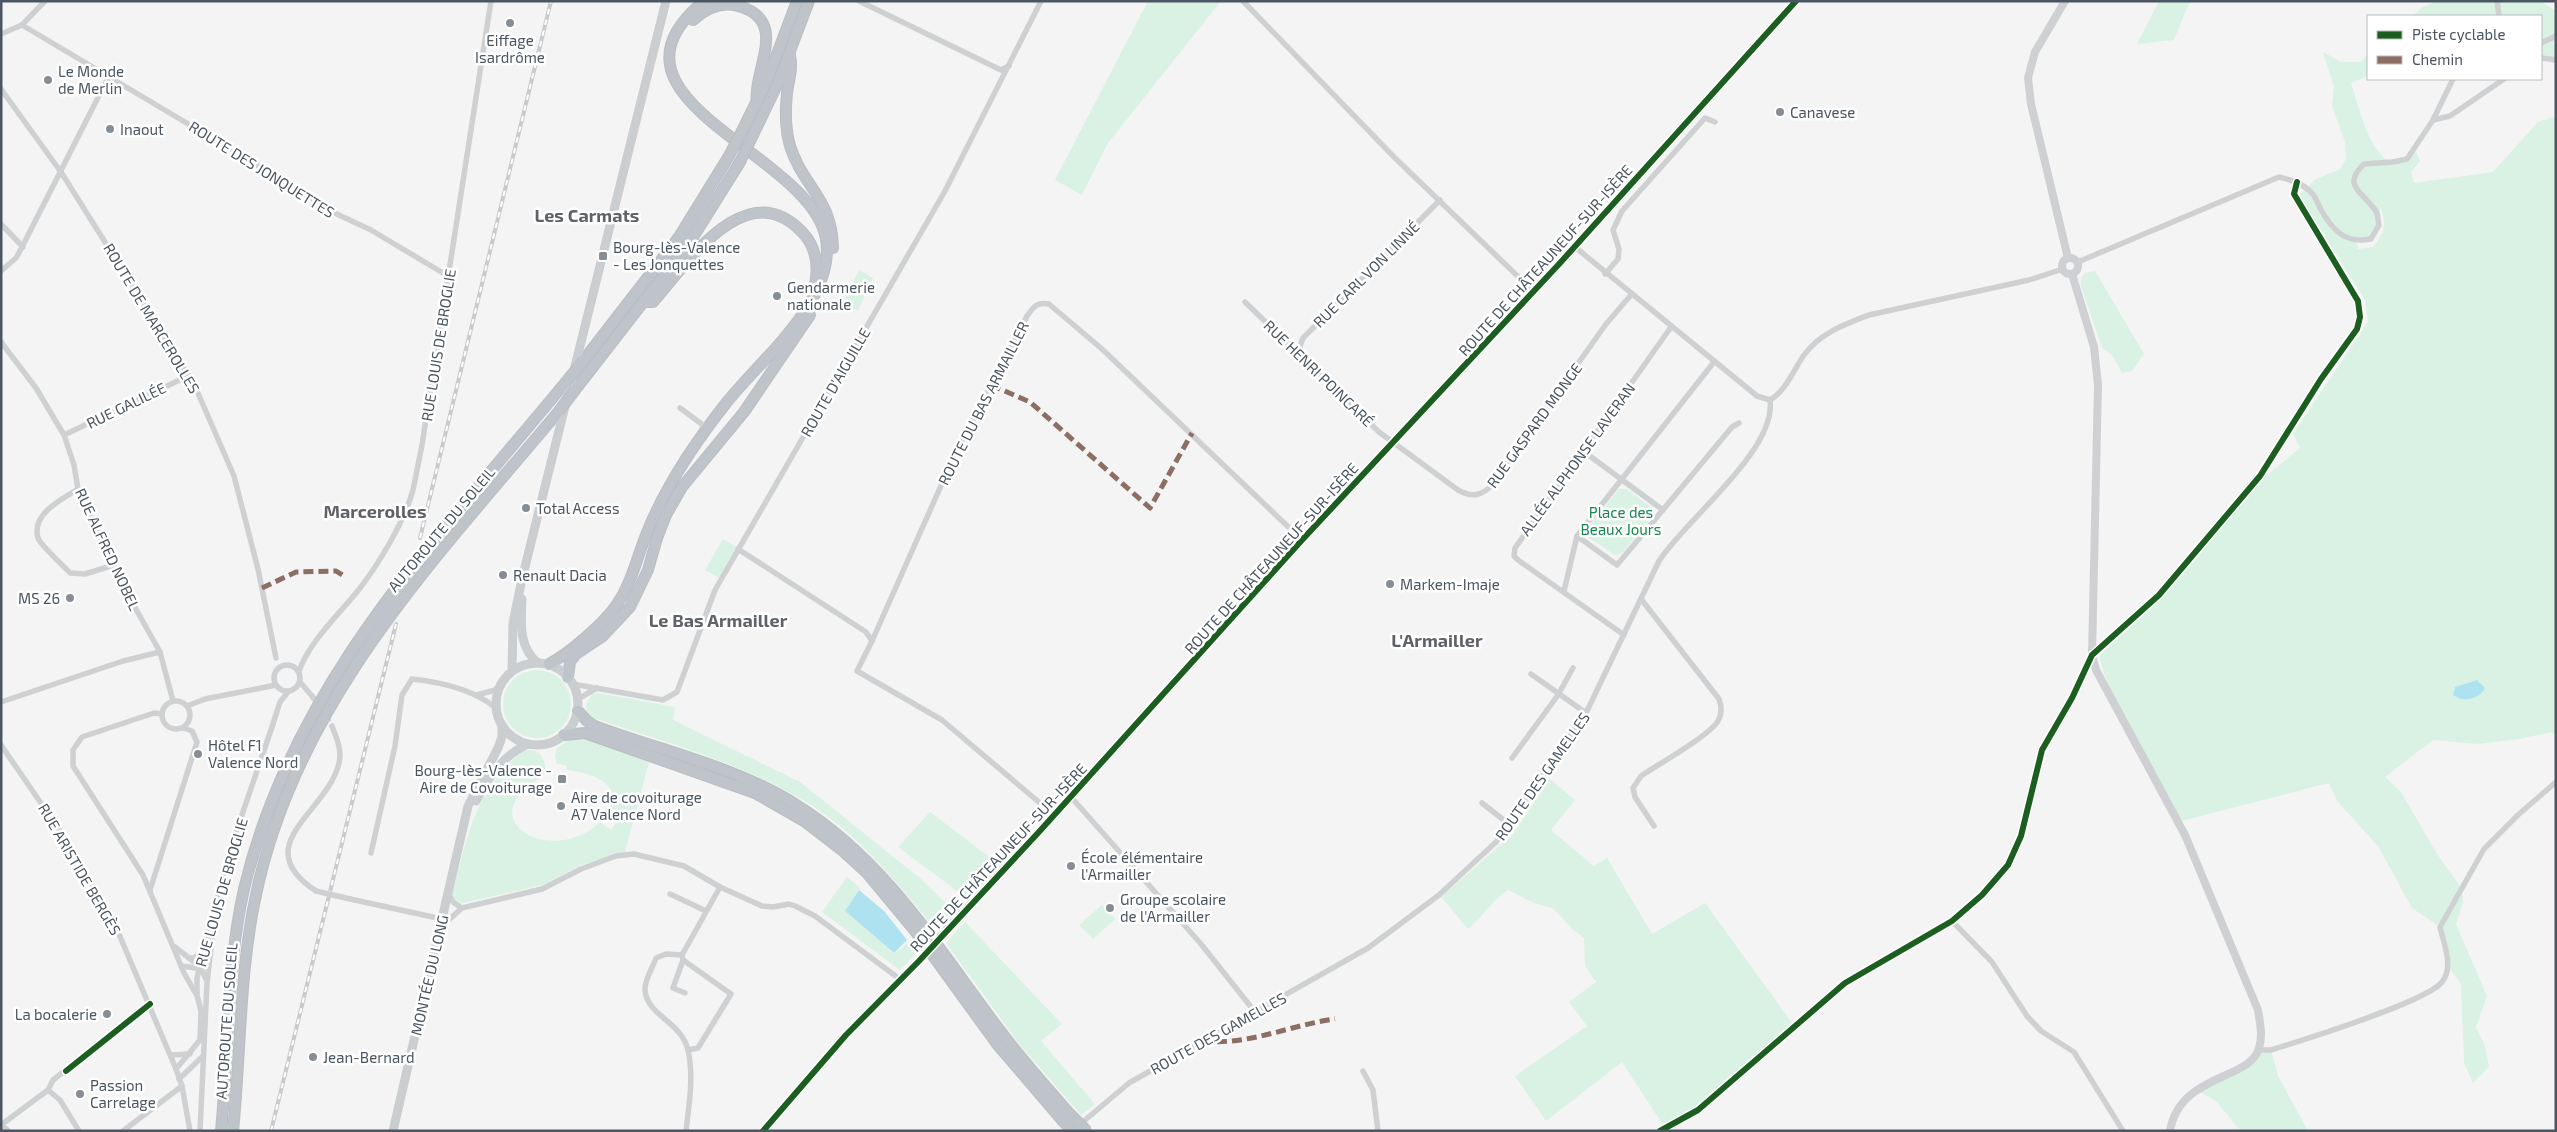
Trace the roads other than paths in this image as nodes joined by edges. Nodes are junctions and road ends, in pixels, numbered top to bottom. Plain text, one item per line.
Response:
1 (45, 1) edge
2 (491, 1) edge
3 (666, 1) edge
4 (704, 1) edge
5 (797, 1) edge
6 (810, 1) edge
7 (858, 1) edge
8 (1041, 1) edge
9 (1243, 1) edge
10 (1796, 1) edge
11 (2066, 1) edge
12 (2497, 1) edge
13 (2499, 15) edge
14 (22, 25) junction
15 (1, 34) edge
16 (2556, 36) edge
17 (2542, 43) edge
18 (790, 55) junction
19 (2542, 58) edge
20 (2556, 60) edge
21 (1008, 66) junction
22 (109, 76) junction
23 (2453, 80) edge
24 (2503, 80) edge
25 (1, 89) edge
26 (756, 102) junction
27 (2433, 120) junction
28 (1715, 122) dead end
29 (61, 172) junction
30 (2297, 182) junction
31 (1440, 200) junction
32 (1, 224) edge
33 (23, 246) junction
34 (1575, 247) junction
35 (833, 250) junction
36 (2068, 258) junction
37 (2078, 262) junction
38 (2063, 269) junction
39 (1, 271) edge
40 (1605, 274) junction
41 (2072, 274) junction
42 (448, 276) junction
43 (1534, 292) junction
44 (1630, 295) junction
45 (645, 302) junction
46 (1245, 302) dead end
47 (1671, 327) junction
48 (787, 332) junction
49 (1, 342) edge
50 (1298, 352) junction
51 (1714, 362) junction
52 (188, 376) junction
53 (1770, 400) junction
54 (680, 408) dead end
55 (1739, 423) dead end
56 (707, 428) junction
57 (64, 435) junction
58 (1393, 443) junction
59 (1583, 451) junction
60 (1622, 479) junction
61 (78, 489) junction
62 (1663, 510) junction
63 (1577, 536) junction
64 (1302, 540) junction
65 (738, 549) junction
66 (114, 565) junction
67 (522, 580) junction
68 (1564, 591) junction
69 (1641, 599) junction
70 (1624, 635) junction
71 (872, 641) junction
72 (160, 652) junction
73 (2092, 655) junction
74 (304, 658) junction
75 (543, 664) junction
76 (282, 666) junction
77 (294, 666) junction
78 (1572, 668) dead end
79 (299, 671) junction
80 (512, 671) junction
81 (1531, 674) dead end
82 (570, 681) junction
83 (275, 682) junction
84 (299, 685) junction
85 (499, 686) junction
86 (597, 688) junction
87 (284, 691) junction
88 (477, 695) junction
89 (1558, 695) junction
90 (312, 696) tunnel mouth
91 (578, 699) junction
92 (174, 701) junction
93 (1, 702) edge
94 (187, 706) junction
95 (496, 708) junction
96 (578, 711) junction
97 (1586, 713) junction
98 (162, 714) junction
99 (502, 725) junction
100 (332, 726) tunnel mouth
101 (183, 728) junction
102 (564, 735) junction
103 (528, 744) junction
104 (1, 745) edge
105 (1512, 758) dead end
106 (2556, 782) edge
107 (1070, 797) junction
108 (1482, 803) dead end
109 (1054, 816) junction
110 (466, 819) junction
111 (1510, 825) junction
112 (1654, 826) dead end
113 (371, 853) dead end
114 (720, 887) junction
115 (150, 890) junction
116 (448, 893) junction
117 (670, 894) dead end
118 (462, 908) junction
119 (214, 909) junction
120 (706, 911) junction
121 (442, 919) junction
122 (1952, 921) junction
123 (439, 931) junction
124 (172, 944) junction
125 (205, 948) junction
126 (210, 957) junction
127 (189, 958) junction
128 (683, 958) junction
129 (181, 966) junction
130 (200, 967) junction
131 (900, 980) junction
132 (207, 983) junction
133 (684, 993) dead end
134 (197, 995) junction
135 (150, 1004) junction
136 (1255, 1012) junction
137 (688, 1050) junction
138 (2259, 1050) junction
139 (190, 1054) junction
140 (171, 1055) junction
141 (204, 1056) junction
142 (176, 1069) junction
143 (1363, 1071) dead end
144 (179, 1079) junction
145 (182, 1086) junction
146 (48, 1090) junction
147 (1066, 1116) junction
148 (13, 1118) junction
149 (1, 1126) edge
150 (7, 1131) edge
151 (79, 1131) edge
152 (123, 1131) edge
153 (190, 1131) edge
154 (200, 1131) edge
155 (221, 1131) edge
156 (233, 1131) edge
157 (393, 1131) edge
158 (686, 1131) edge
159 (763, 1131) edge
160 (1072, 1131) edge
161 (1087, 1131) edge
162 (1378, 1131) edge
163 (1660, 1131) edge
164 (2123, 1131) edge
165 (2170, 1131) edge

1 - 14 street
2 - 42 street, RUE LOUIS DE BROGLIE
3 - 67 main road
4 - 48 highway
5 - 26 highway, AUTOROUTE DU SOLEIL
6 - 18 highway, AUTOROUTE DU SOLEIL
7 - 21 street
8 - 21 street, ROUTE D'AIGUILLE
9 - 31 street
10 - 34 main road, ROUTE DE CHÂTEAUNEUF-SUR-ISÈRE
11 - 36 main road
12 - 13 street
14 - 15 street
14 - 22 street, ROUTE DES JONQUETTES
16 - 17 street
18 - 35 highway
18 - 45 highway, AUTOROUTE DU SOLEIL, bridge
19 - 20 street
21 - 65 street, ROUTE D'AIGUILLE
22 - 29 street
22 - 42 street, ROUTE DES JONQUETTES
23 - 27 street
24 - 27 street
25 - 29 street, ROUTE DE MARCEROLLES
26 - 35 highway
26 - 155 highway, AUTOROUTE DU SOLEIL, bridge
27 - 30 street
28 - 40 street
29 - 33 street
29 - 52 street, ROUTE DE MARCEROLLES
30 - 37 street
30 - 73 street
31 - 43 street
31 - 50 street, RUE CARL VON LINNÉ
32 - 33 street
33 - 39 street
34 - 40 street
34 - 43 main road, ROUTE DE CHÂTEAUNEUF-SUR-ISÈRE
35 - 82 highway
36 - 37 main road
36 - 38 main road
37 - 41 main road
38 - 41 main road
38 - 53 street
40 - 44 street
41 - 73 main road
42 - 74 street, RUE LOUIS DE BROGLIE
43 - 58 main road, ROUTE DE CHÂTEAUNEUF-SUR-ISÈRE
44 - 47 street
44 - 58 street, RUE GASPARD MONGE
45 - 48 highway
45 - 156 highway, AUTOROUTE DU SOLEIL, bridge
46 - 50 street, RUE HENRI POINCARÉ
47 - 51 street
47 - 59 street, ALLÉE ALPHONSE LAVERAN
48 - 56 highway
49 - 57 street, RUE ALFRED NOBEL
50 - 58 street, RUE HENRI POINCARÉ
51 - 53 street
51 - 60 street
52 - 57 street, RUE GALILÉE
52 - 76 street, ROUTE DE MARCEROLLES
53 - 69 street, ROUTE DES GAMELLES
54 - 56 street
55 - 62 street
56 - 75 highway
57 - 61 street, RUE ALFRED NOBEL
58 - 64 main road, ROUTE DE CHÂTEAUNEUF-SUR-ISÈRE
59 - 60 street
59 - 68 street, ALLÉE ALPHONSE LAVERAN
60 - 62 street
60 - 63 street
61 - 66 street, RUE ALFRED NOBEL
61 - 66 street
62 - 63 street
63 - 68 street
64 - 71 street, ROUTE DU BAS ARMAILLER
64 - 107 main road, ROUTE DE CHÂTEAUNEUF-SUR-ISÈRE
65 - 71 street
65 - 86 street, ROUTE D'AIGUILLE
66 - 72 street, RUE ALFRED NOBEL
67 - 75 main road
67 - 80 main road
68 - 70 street, ALLÉE ALPHONSE LAVERAN
69 - 70 street, ROUTE DES GAMELLES
69 - 112 street
70 - 97 street, ROUTE DES GAMELLES
71 - 109 street
72 - 92 street, RUE ALFRED NOBEL
72 - 93 street
73 - 122 street
73 - 138 main road
74 - 77 street, RUE LOUIS DE BROGLIE
74 - 79 street, RUE LOUIS DE BROGLIE
75 - 80 main road
75 - 82 main road
76 - 77 street
76 - 83 street
77 - 79 street
78 - 89 street
79 - 84 street
80 - 85 main road
81 - 89 street
82 - 86 street, ROUTE D'AIGUILLE
82 - 91 main road
83 - 87 street
83 - 94 street
84 - 87 street
84 - 90 street
85 - 88 street
85 - 95 main road
86 - 91 street
87 - 119 street, RUE LOUIS DE BROGLIE
88 - 95 street
88 - 113 street
89 - 97 street
89 - 105 street
91 - 96 main road
92 - 94 street
92 - 98 street
94 - 101 street
95 - 99 main road
96 - 102 main road
96 - 147 highway
97 - 111 street, ROUTE DES GAMELLES
98 - 101 street
98 - 115 street
99 - 103 main road
99 - 110 main road, MONTÉE DU LONG
100 - 121 street, bridge
101 - 115 street
102 - 103 main road
102 - 147 highway
103 - 110 main road, MONTÉE DU LONG
104 - 135 street, RUE ARISTIDE BERGÈS
106 - 138 street
107 - 109 main road, ROUTE DE CHÂTEAUNEUF-SUR-ISÈRE
107 - 136 street
108 - 111 street
109 - 131 main road, ROUTE DE CHÂTEAUNEUF-SUR-ISÈRE, bridge
110 - 116 main road, MONTÉE DU LONG
111 - 136 street, ROUTE DES GAMELLES
114 - 118 street
114 - 120 street
114 - 131 street
115 - 124 street
116 - 118 street
116 - 121 main road, MONTÉE DU LONG
117 - 120 street
118 - 123 street
119 - 125 street, RUE LOUIS DE BROGLIE
119 - 126 street
120 - 128 street
121 - 123 main road, MONTÉE DU LONG
122 - 163 street
122 - 164 street
123 - 157 main road, MONTÉE DU LONG
124 - 127 street
124 - 129 street
125 - 127 street
125 - 130 street, RUE LOUIS DE BROGLIE
126 - 130 street
126 - 132 street
127 - 130 street
128 - 133 street
128 - 137 street
128 - 137 street
129 - 130 street
129 - 134 street
130 - 132 street
130 - 134 street, RUE LOUIS DE BROGLIE
131 - 159 main road, ROUTE DE CHÂTEAUNEUF-SUR-ISÈRE
132 - 141 street
134 - 139 street, RUE LOUIS DE BROGLIE
135 - 140 street, RUE ARISTIDE BERGÈS
135 - 146 street
136 - 160 street, ROUTE DES GAMELLES
137 - 158 street
138 - 165 main road
139 - 140 street
139 - 142 street, RUE LOUIS DE BROGLIE
140 - 142 street
141 - 144 street
141 - 154 street
142 - 144 street
143 - 162 street
144 - 145 street
145 - 152 street
145 - 153 street
146 - 148 street
146 - 151 street
147 - 160 highway, bridge
147 - 161 highway, bridge
148 - 149 street
148 - 150 street
149 - 150 main road

